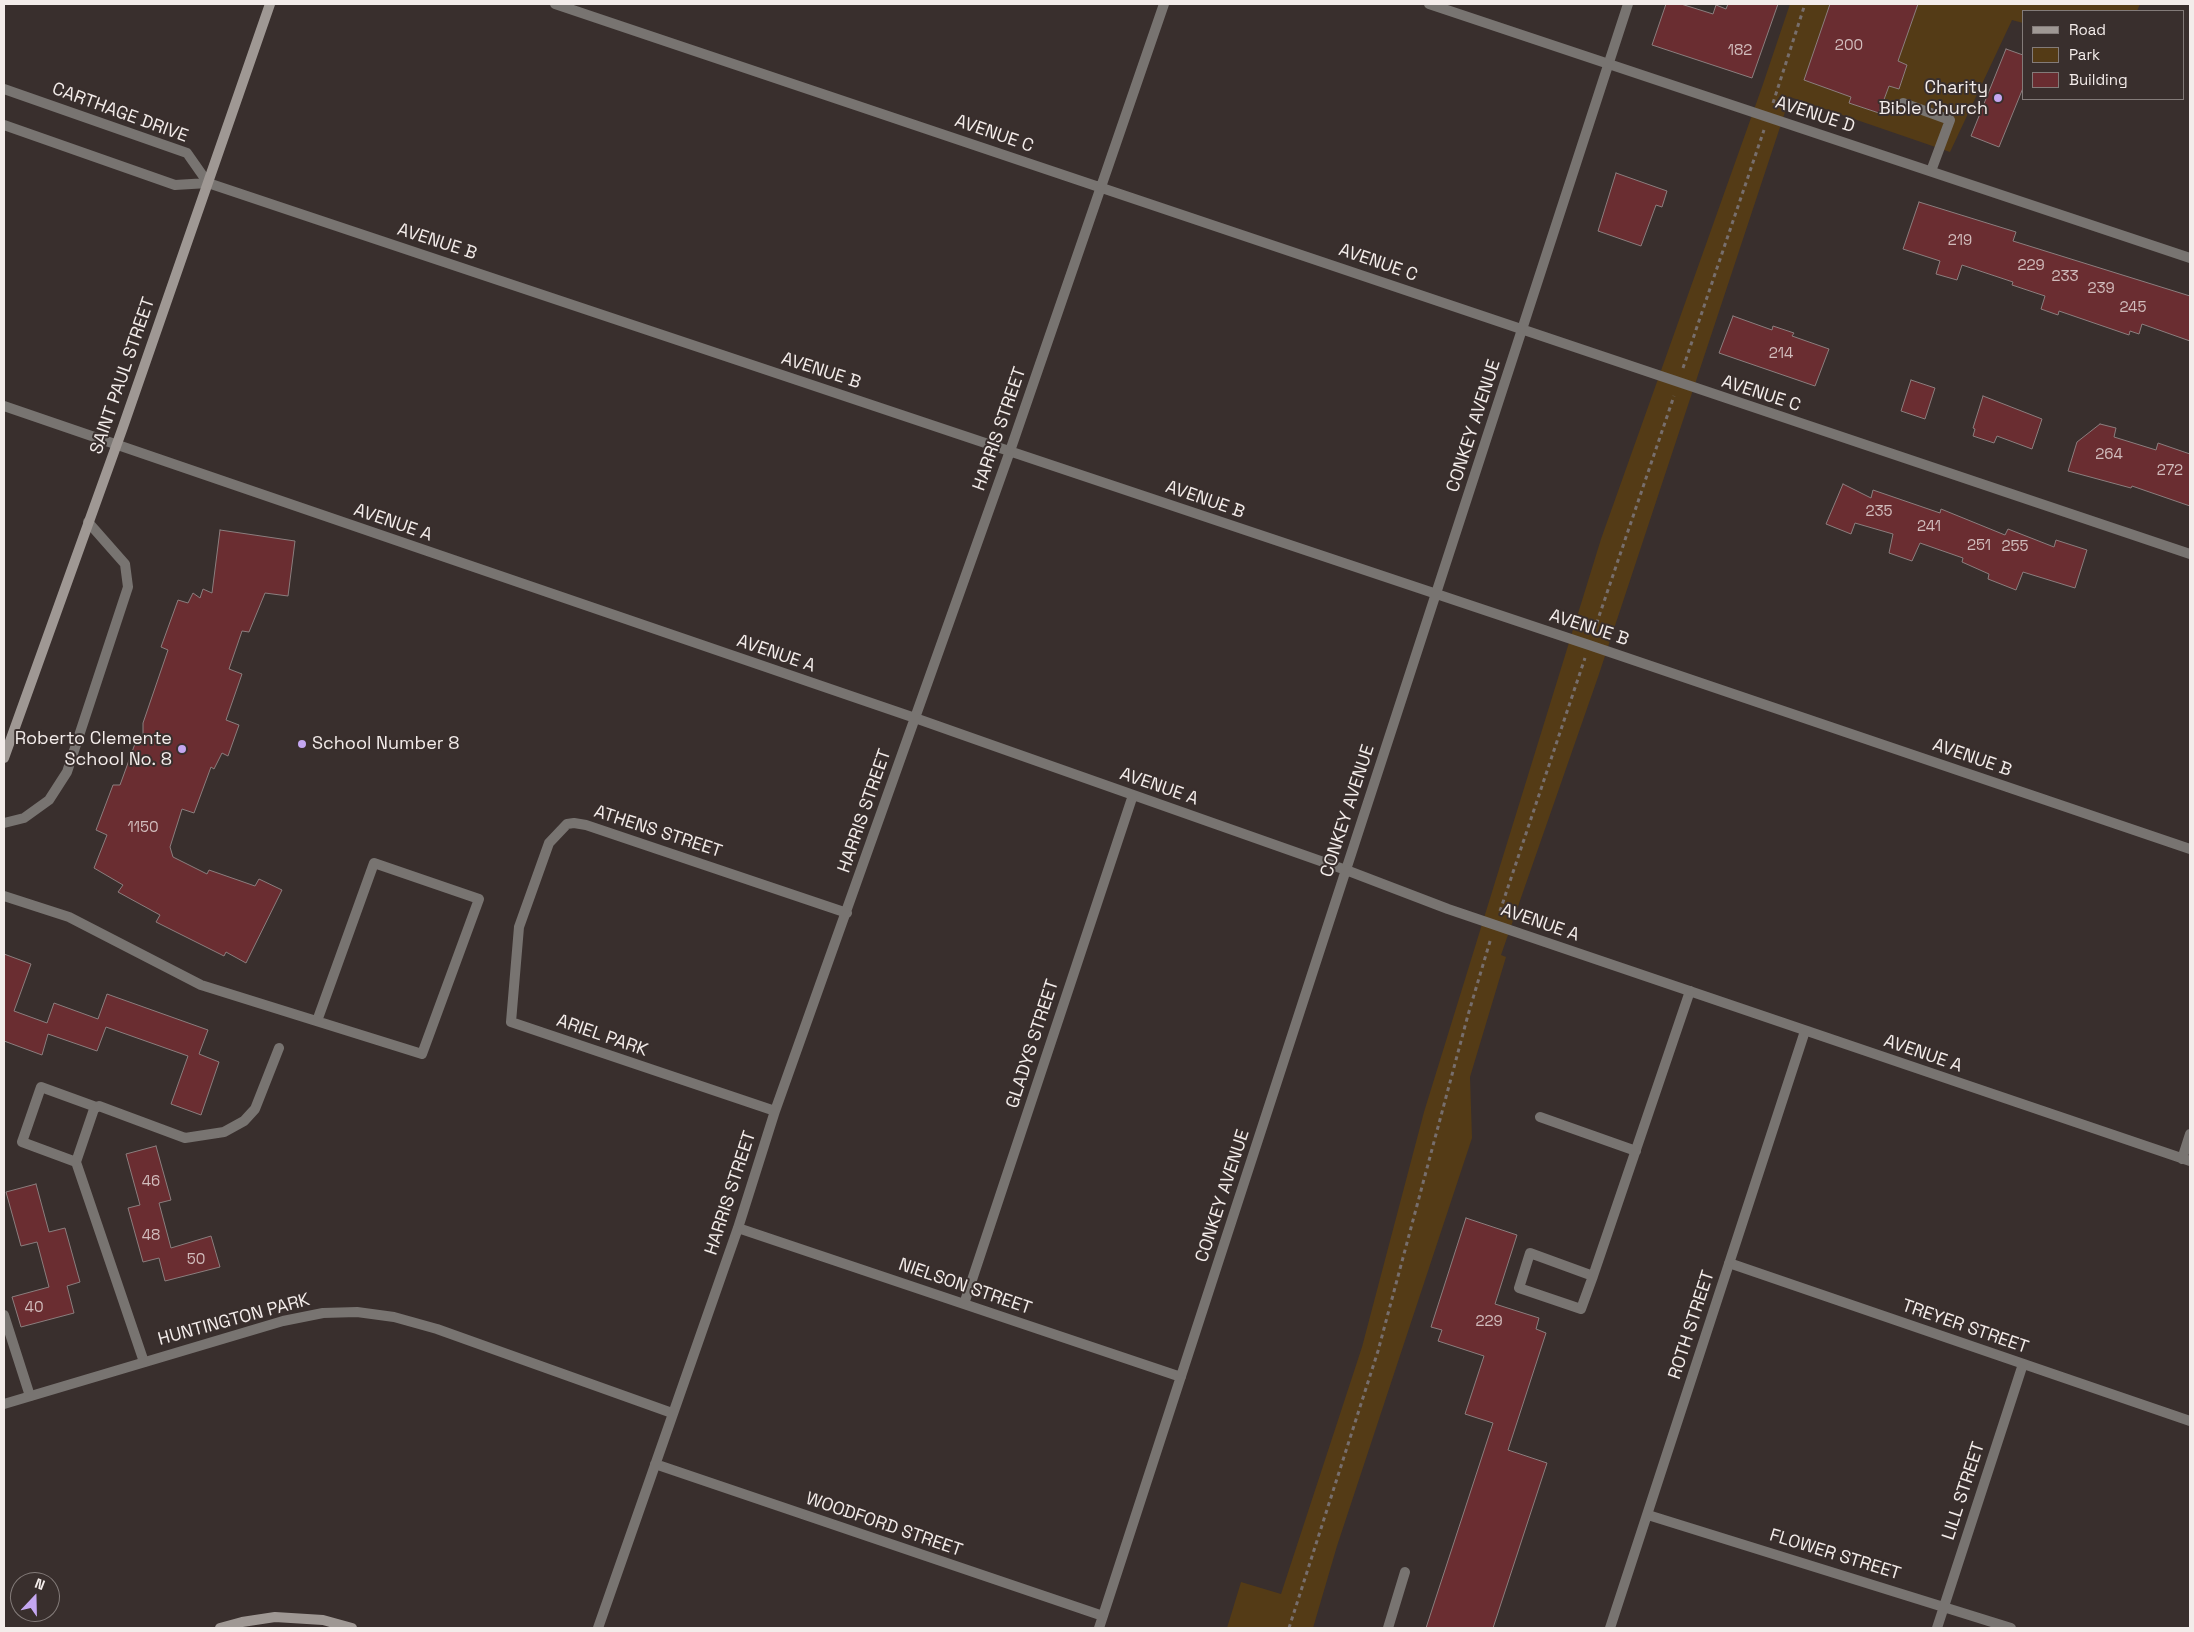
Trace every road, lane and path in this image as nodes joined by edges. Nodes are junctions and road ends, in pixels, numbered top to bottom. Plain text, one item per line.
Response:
1 (270, 4) edge
2 (555, 4) edge
3 (1164, 4) edge
4 (1429, 4) edge
5 (1628, 4) edge
6 (1805, 4) edge
7 (1609, 64) junction
8 (4, 89) edge
9 (1774, 102) dead end
10 (1903, 103) dead end
11 (4, 124) edge
12 (1764, 131) dead end
13 (1931, 171) junction
14 (208, 183) junction
15 (1101, 187) junction
16 (2190, 258) edge
17 (1522, 329) junction
18 (1684, 368) dead end
19 (1675, 395) dead end
20 (4, 406) edge
21 (116, 445) junction
22 (1010, 451) junction
23 (88, 522) junction
24 (2190, 554) edge
25 (1436, 595) junction
26 (1589, 645) junction
27 (915, 718) junction
28 (4, 758) edge
29 (1133, 795) junction
30 (4, 823) edge
31 (2190, 849) edge
32 (1346, 870) junction
33 (4, 896) edge
34 (847, 913) junction
35 (1496, 925) junction
36 (520, 927) joint
37 (1690, 991) junction
38 (317, 1021) junction
39 (1806, 1031) junction
40 (278, 1048) dead end
41 (96, 1107) junction
42 (775, 1111) junction
43 (1540, 1117) dead end
44 (2190, 1134) edge
45 (1636, 1151) junction
46 (2186, 1160) edge
47 (76, 1162) junction
48 (738, 1228) junction
49 (1729, 1263) junction
50 (1593, 1276) junction
51 (964, 1304) junction
52 (4, 1315) edge
53 (144, 1362) junction
54 (2023, 1364) junction
55 (1181, 1377) junction
56 (30, 1396) junction
57 (4, 1404) edge
58 (672, 1413) junction
59 (2190, 1421) edge
60 (654, 1464) junction
61 (1648, 1515) junction
62 (1405, 1572) dead end
63 (1944, 1606) junction
64 (1103, 1616) junction
65 (220, 1628) edge
66 (352, 1628) edge
67 (598, 1628) edge
68 (1099, 1628) edge
69 (1289, 1628) edge
70 (1388, 1628) edge
71 (1610, 1628) edge
72 (1937, 1628) edge
73 (2011, 1628) edge

1 - 14 main road, SAINT PAUL STREET
2 - 15 street, AVENUE C
3 - 15 street, HARRIS STREET
4 - 7 street, AVENUE D
5 - 7 street, CONKEY AVENUE
6 - 9 path
7 - 13 street, AVENUE D
7 - 17 street, CONKEY AVENUE
8 - 14 street, CARTHAGE DRIVE
10 - 13 street
11 - 14 street
12 - 18 path
13 - 16 street, AVENUE D
14 - 21 main road, SAINT PAUL STREET
14 - 22 street, AVENUE B
15 - 17 street, AVENUE C
15 - 22 street, HARRIS STREET
17 - 24 street, AVENUE C
17 - 25 street, CONKEY AVENUE
19 - 26 path
20 - 21 street, AVENUE A
21 - 23 main road, SAINT PAUL STREET
21 - 27 street, AVENUE A
22 - 25 street, AVENUE B
22 - 27 street, HARRIS STREET
23 - 28 main road, SAINT PAUL STREET
23 - 30 street
25 - 26 street, AVENUE B
25 - 32 street, CONKEY AVENUE
26 - 31 street, AVENUE B
26 - 35 path
27 - 29 street, AVENUE A
27 - 34 street, HARRIS STREET
29 - 32 street, AVENUE A
29 - 51 street, GLADYS STREET
32 - 35 street, AVENUE A
32 - 55 street, CONKEY AVENUE
33 - 38 street
34 - 36 street, ATHENS STREET
34 - 42 street, HARRIS STREET
35 - 37 street, AVENUE A
35 - 69 path
36 - 42 street, ARIEL PARK
37 - 39 street, AVENUE A
37 - 45 street
38 - 38 street
39 - 46 street, AVENUE A
39 - 49 street, ROTH STREET
40 - 41 street
41 - 47 street
41 - 47 street
42 - 48 street, HARRIS STREET
43 - 45 street
44 - 46 street
45 - 50 street
47 - 53 street
48 - 51 street, NIELSON STREET
48 - 58 street, HARRIS STREET
49 - 54 street, TREYER STREET
49 - 61 street, ROTH STREET
50 - 50 street
51 - 55 street, NIELSON STREET
52 - 56 street
53 - 56 street, HUNTINGTON PARK
53 - 58 street, HUNTINGTON PARK
54 - 59 street, TREYER STREET
54 - 63 street, LILL STREET
55 - 64 street, CONKEY AVENUE
56 - 57 street, HUNTINGTON PARK
58 - 60 street, HARRIS STREET
60 - 64 street, WOODFORD STREET
60 - 67 street, HARRIS STREET
61 - 63 street, FLOWER STREET
61 - 71 street, ROTH STREET
62 - 70 street
63 - 72 street, LILL STREET
63 - 73 street, FLOWER STREET
64 - 68 street, CONKEY AVENUE
65 - 66 main road

